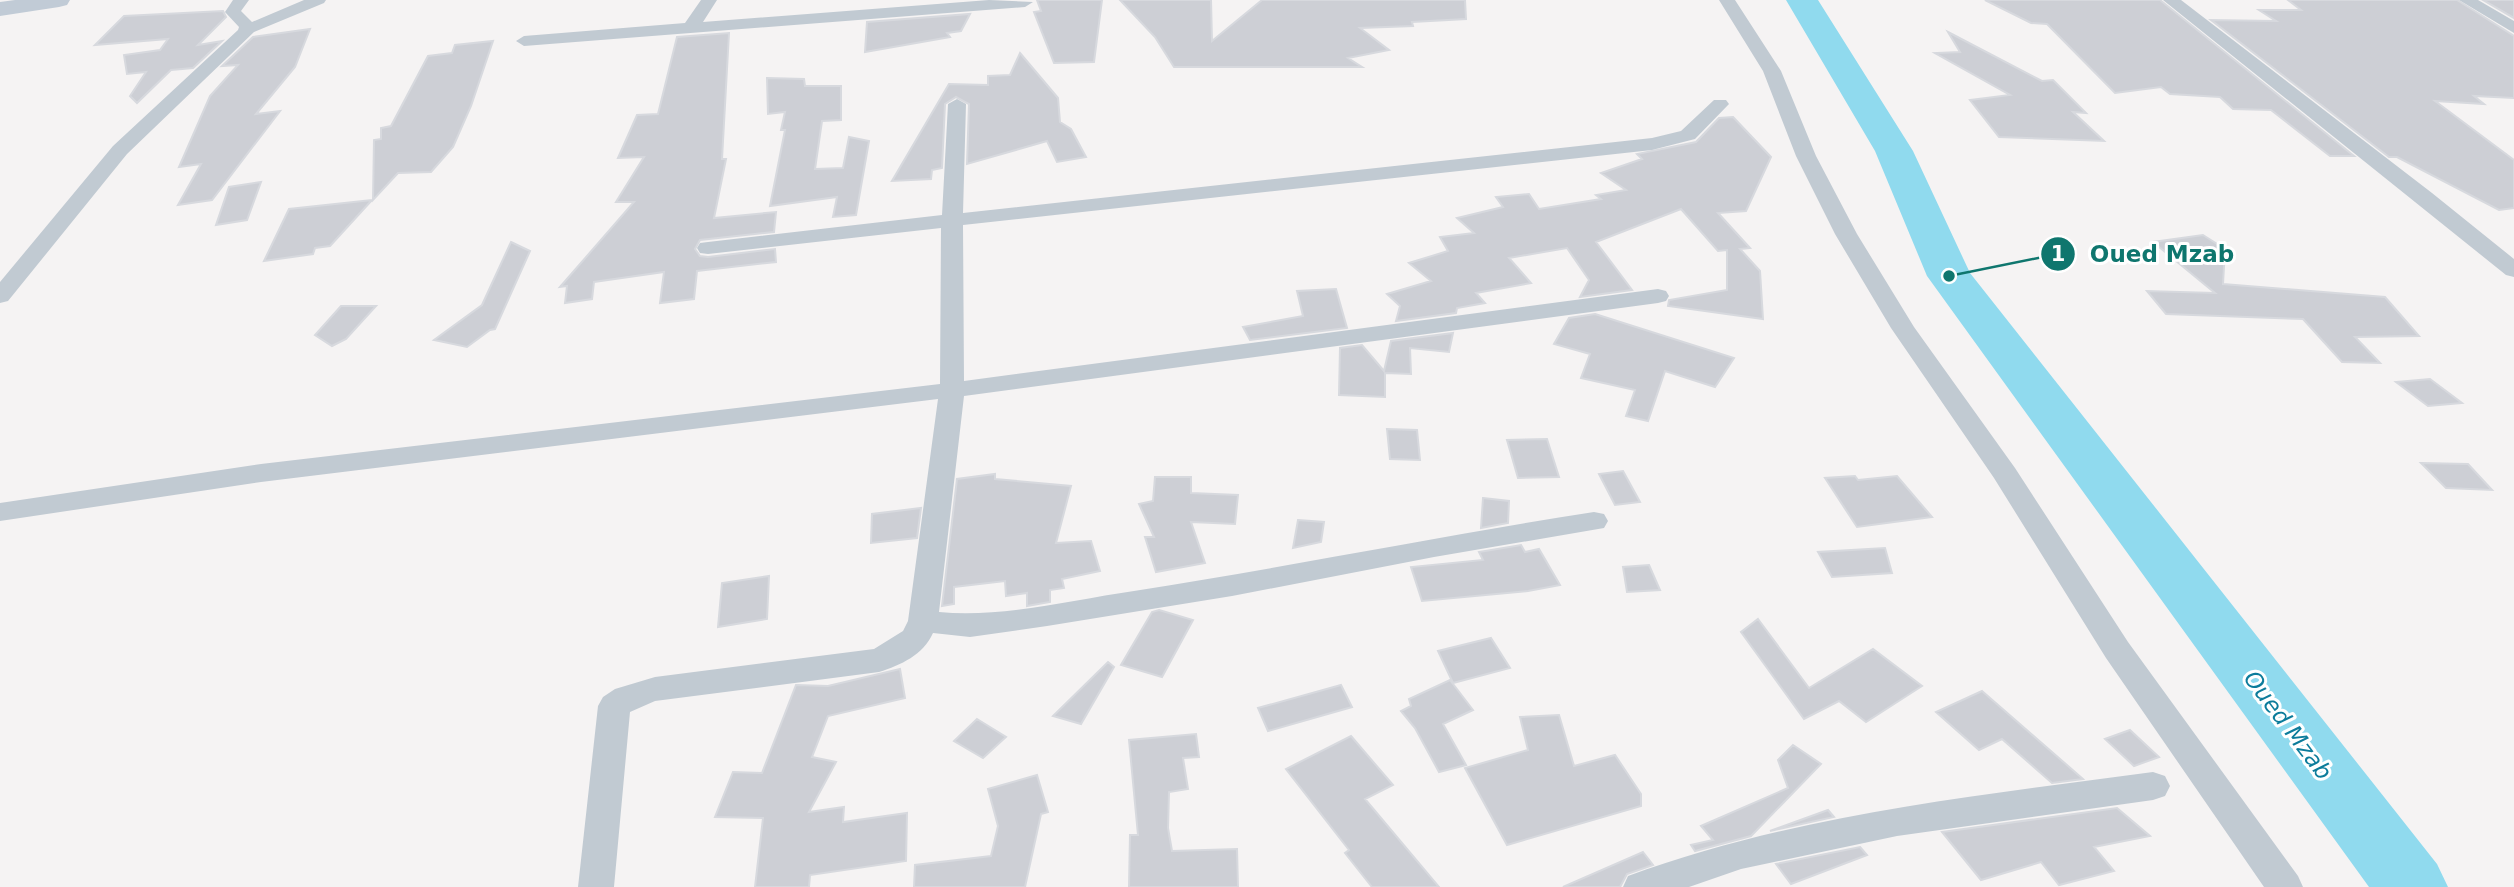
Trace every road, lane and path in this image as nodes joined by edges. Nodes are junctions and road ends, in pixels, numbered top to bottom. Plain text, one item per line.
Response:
1 (59, 0) edge
2 (241, 0) edge
3 (318, 0) edge
4 (709, 0) edge
5 (1727, 0) edge
6 (2171, 0) edge
7 (2467, 0) edge
8 (1026, 2) dead end
9 (870, 7) edge
10 (0, 9) edge
11 (2514, 28) edge
12 (248, 29) junction
13 (690, 29) junction
14 (524, 41) dead end
15 (957, 104) dead end
16 (1720, 104) dead end
17 (952, 220) junction
18 (708, 248) dead end
19 (2514, 270) edge
20 (0, 296) edge
21 (1658, 296) dead end
22 (952, 390) junction
23 (0, 512) edge
24 (1594, 521) dead end
25 (923, 621) junction
26 (2153, 786) dead end
27 (596, 887) edge
28 (1641, 887) edge
29 (2285, 887) edge

1 - 10 main road
2 - 12 street
3 - 12 street
4 - 13 street
5 - 29 street
6 - 19 street
7 - 11 street
8 - 9 street
9 - 13 street
12 - 20 street
13 - 14 street
15 - 17 street
16 - 17 street
17 - 18 street
17 - 22 street
21 - 22 street
22 - 23 street
22 - 25 street
24 - 25 street
25 - 27 street
26 - 28 street

